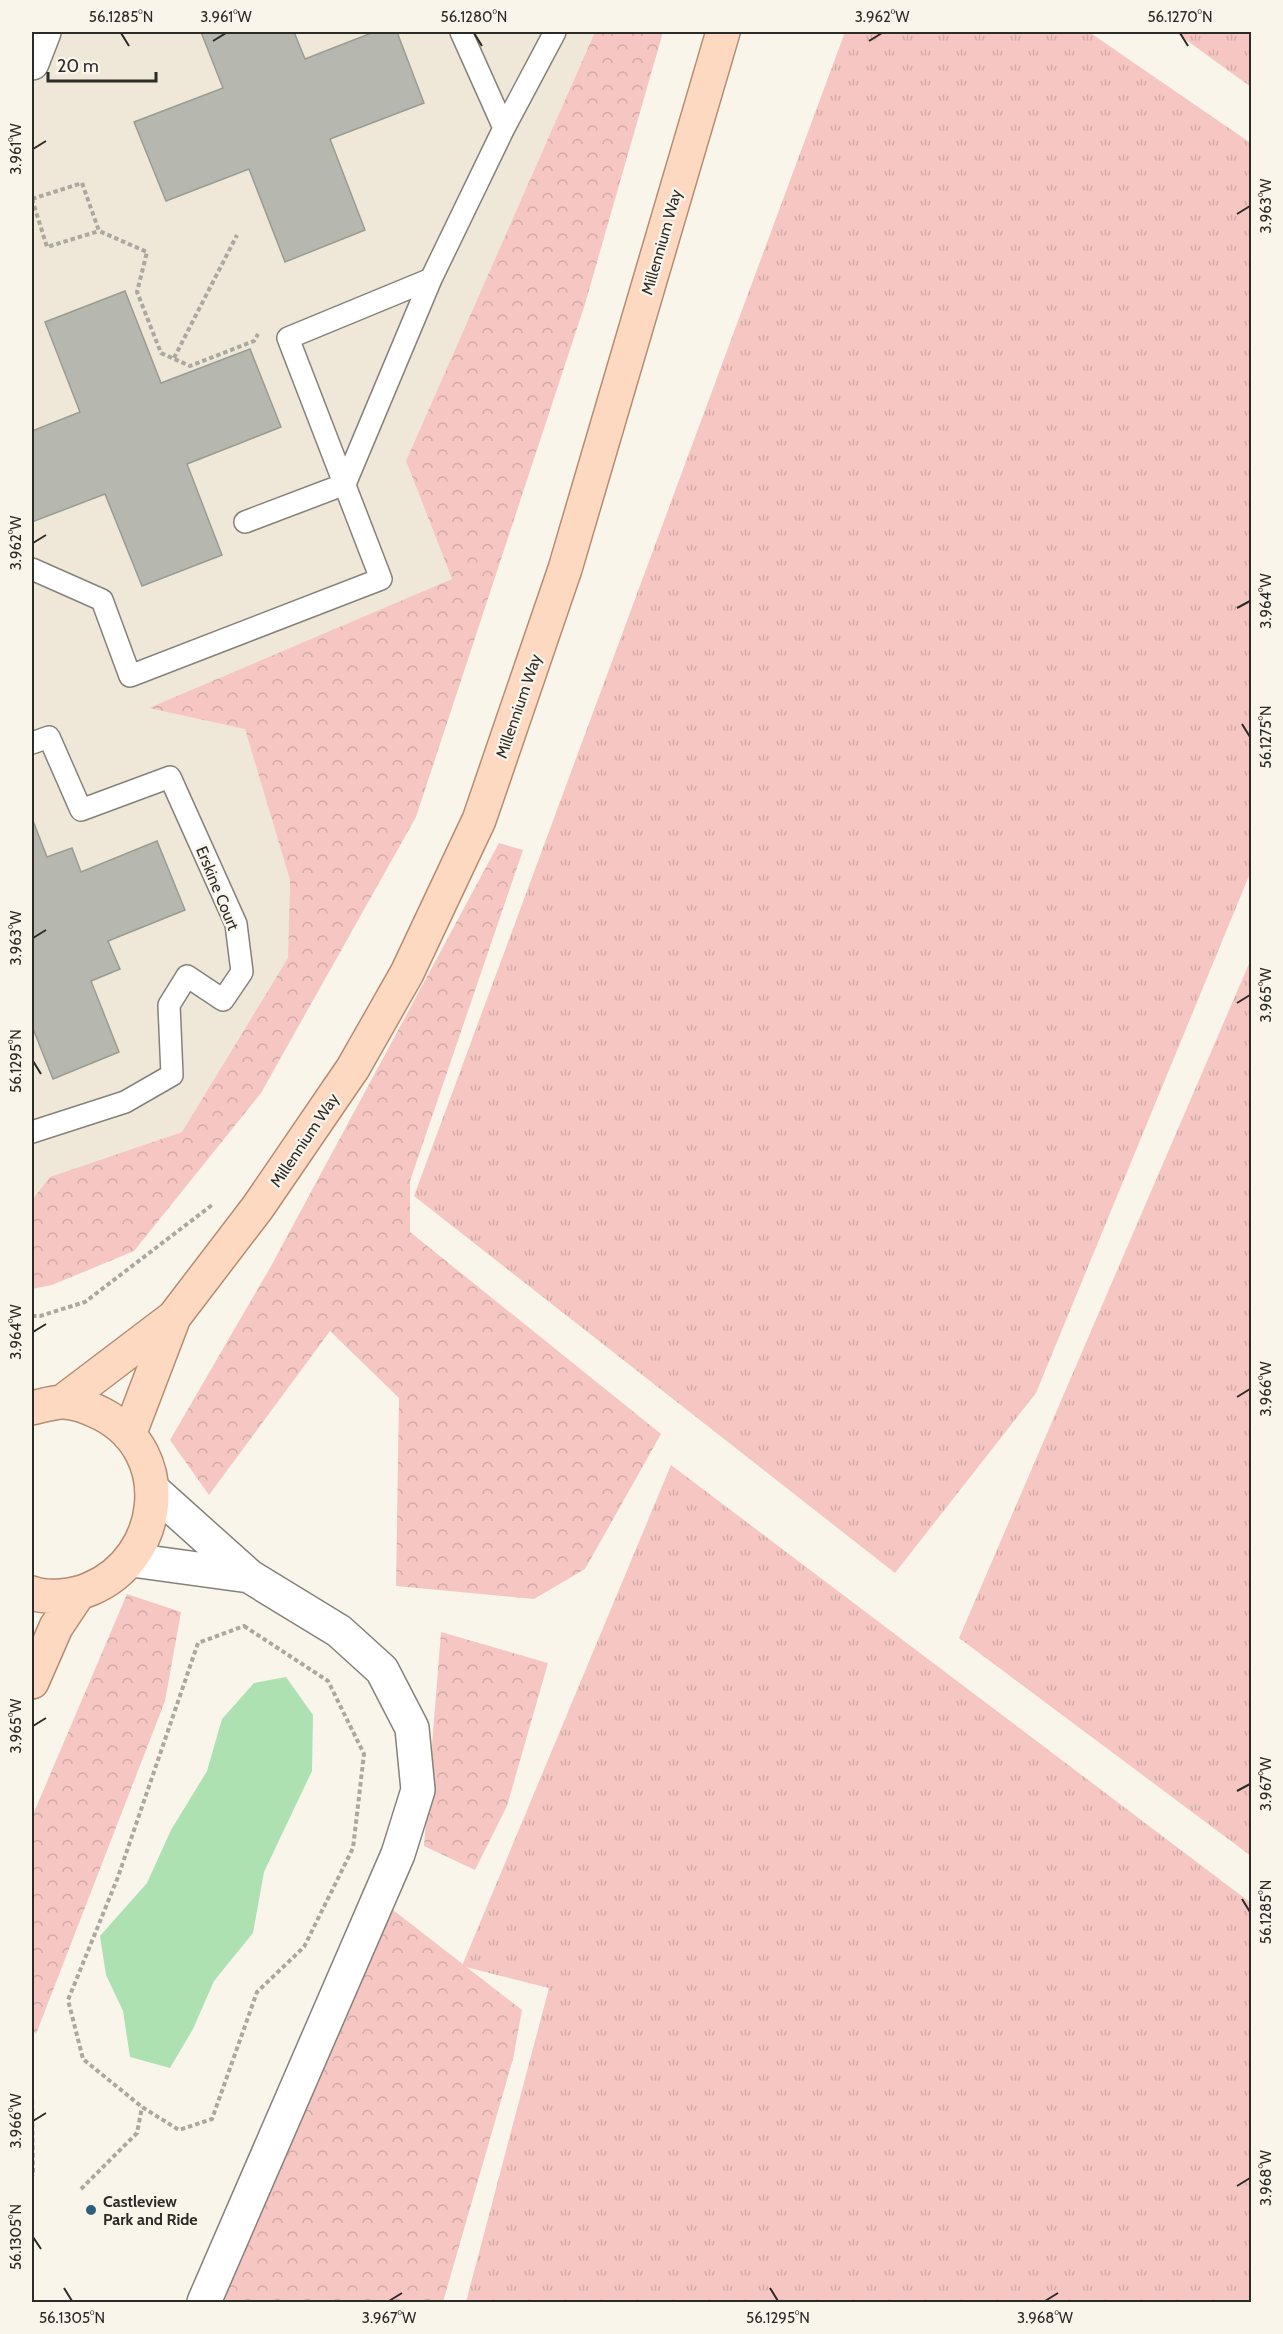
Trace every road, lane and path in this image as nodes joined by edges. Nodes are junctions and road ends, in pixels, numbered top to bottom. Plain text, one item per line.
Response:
1 (44, 32) edge
2 (461, 32) edge
3 (555, 32) edge
4 (723, 32) edge
5 (32, 63) edge
6 (504, 128) junction
7 (32, 199) edge
8 (99, 231) junction
9 (237, 235) dead end
10 (432, 279) junction
11 (288, 338) junction
12 (174, 358) junction
13 (345, 484) junction
14 (245, 522) dead end
15 (32, 570) edge
16 (32, 743) edge
17 (32, 1132) edge
18 (218, 1201) dead end
19 (32, 1316) edge
20 (174, 1317) junction
21 (47, 1405) edge
22 (129, 1435) junction
23 (152, 1489) junction
24 (132, 1560) junction
25 (249, 1576) junction
26 (32, 1593) edge
27 (78, 1594) junction
28 (32, 1682) edge
29 (32, 2093) edge
30 (142, 2107) junction
31 (33, 2176) dead end
32 (81, 2189) dead end
33 (204, 2302) edge

1 - 5 street
2 - 6 lane
3 - 6 lane
4 - 20 main road, Millennium Way
6 - 10 lane
7 - 8 path
7 - 8 path
8 - 12 path
9 - 12 path
10 - 11 lane
10 - 13 lane
11 - 12 path
11 - 13 lane
13 - 14 lane
13 - 15 lane
16 - 17 lane, Erskine Court
18 - 19 path
20 - 21 main road, Millennium Way
20 - 22 main road, Millennium Way
21 - 22 main road
22 - 23 main road
23 - 24 main road
23 - 25 street
24 - 25 street
24 - 27 main road
25 - 33 street
26 - 27 main road
27 - 28 main road
29 - 31 path
30 - 30 path
30 - 32 path

